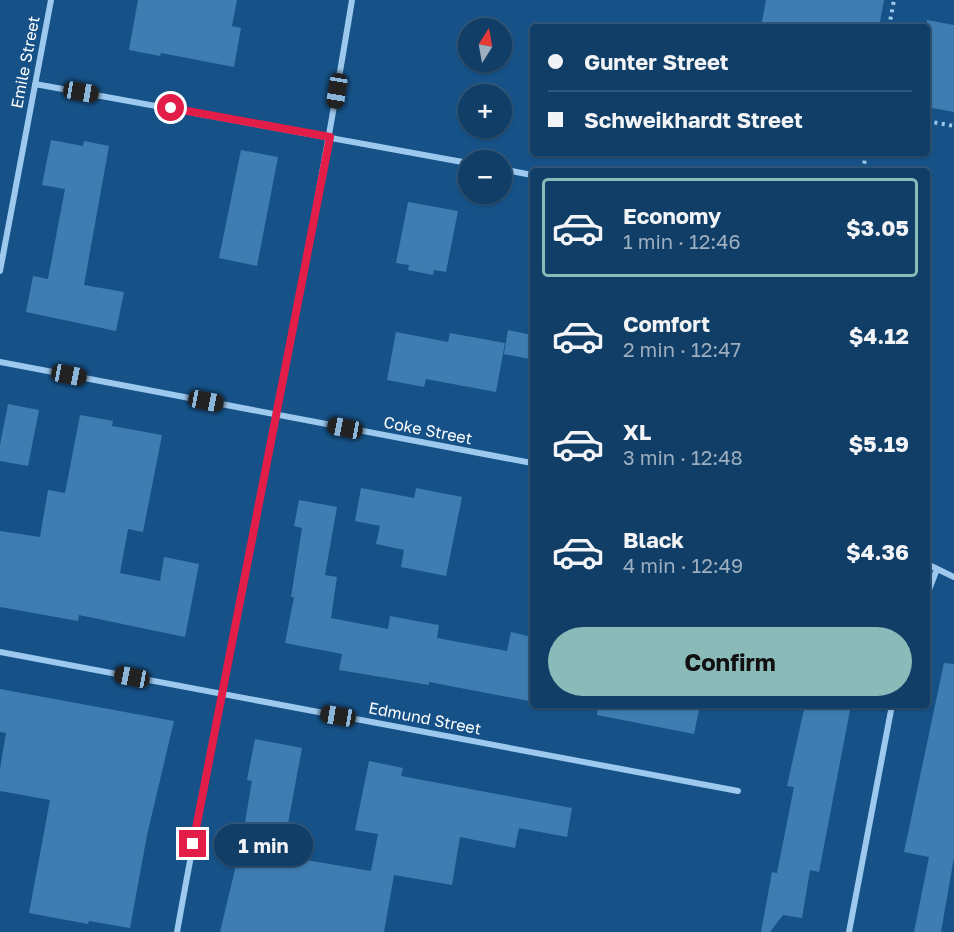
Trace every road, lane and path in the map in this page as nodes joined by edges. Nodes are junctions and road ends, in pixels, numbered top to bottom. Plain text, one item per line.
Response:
1 (51, 0) edge
2 (352, 0) edge
3 (894, 0) edge
4 (890, 24) edge
5 (35, 84) junction
6 (930, 122) edge
7 (954, 126) edge
8 (330, 137) junction
9 (458, 161) edge
10 (512, 171) edge
11 (530, 175) edge
12 (0, 271) edge
13 (0, 362) edge
14 (275, 414) junction
15 (530, 463) edge
16 (930, 566) edge
17 (936, 569) junction
18 (954, 577) edge
19 (930, 586) edge
20 (0, 652) edge
21 (220, 694) junction
22 (891, 708) edge
23 (738, 791) dead end
24 (177, 932) edge
25 (849, 932) edge

1 - 5 street, Emile Street
2 - 8 street
3 - 4 path
5 - 8 street
5 - 12 street, Emile Street
6 - 7 path
8 - 9 street
8 - 14 street
10 - 11 street
13 - 14 street, Coke Street
14 - 15 street, Coke Street
14 - 21 street
16 - 17 street
17 - 18 street
17 - 19 street
20 - 21 street, Edmund Street
21 - 23 street, Edmund Street
21 - 24 street
22 - 25 street

